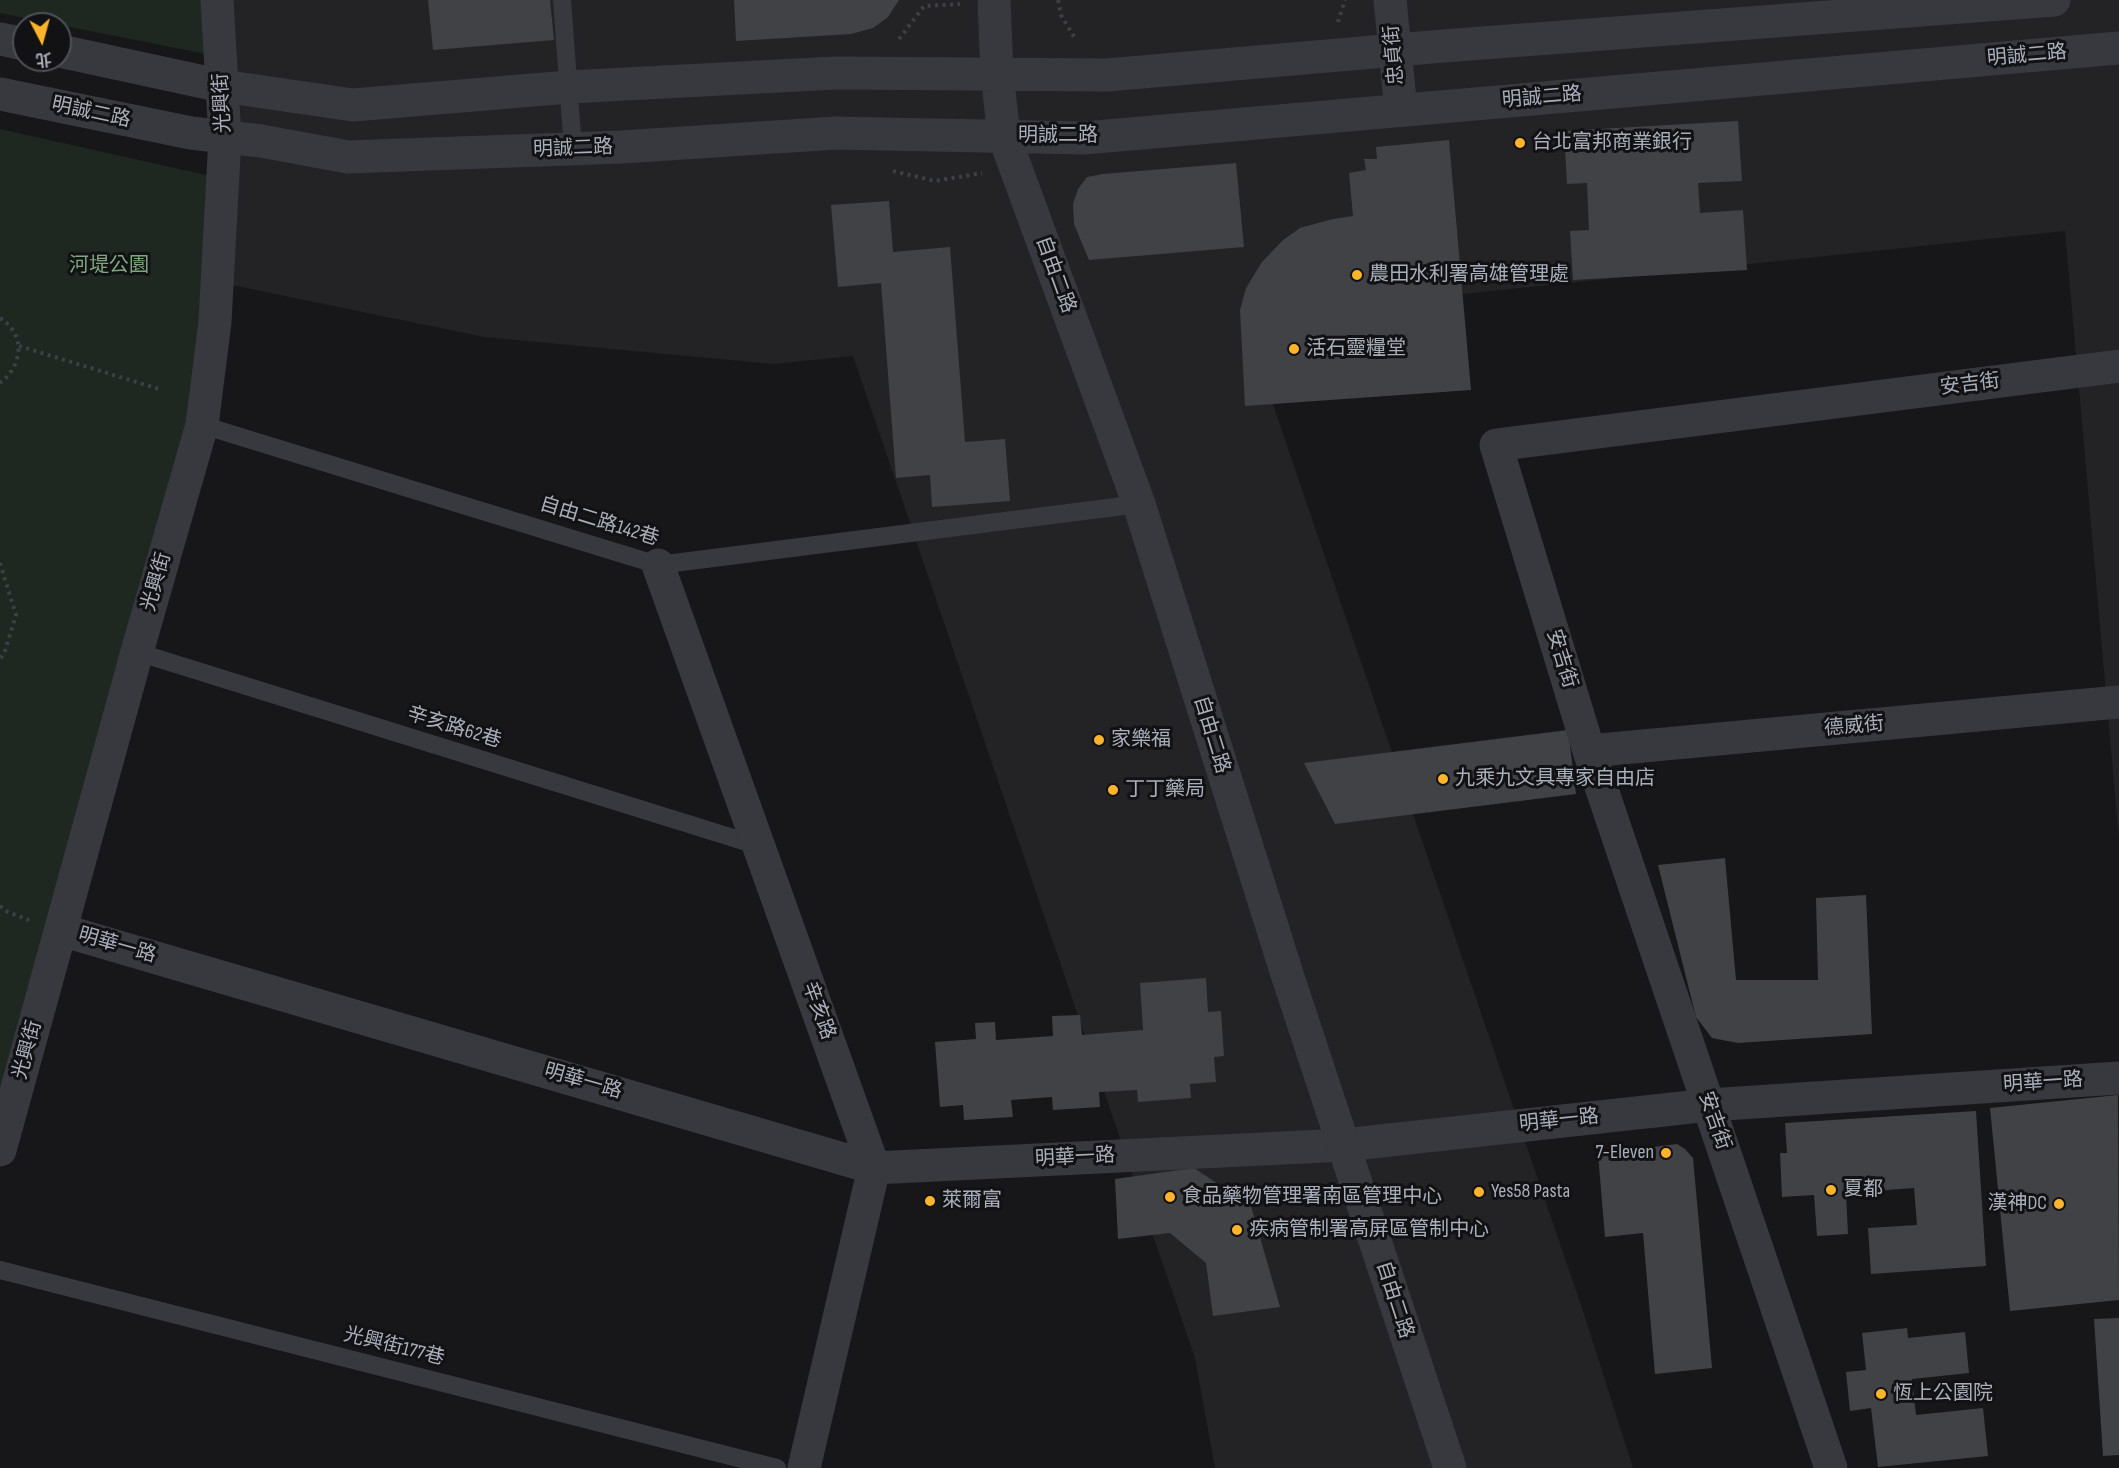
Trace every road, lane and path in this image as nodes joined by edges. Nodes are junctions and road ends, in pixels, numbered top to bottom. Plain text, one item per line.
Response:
1 (217, 0) edge
2 (562, 0) edge
3 (994, 0) edge
4 (1390, 0) edge
5 (2054, 0) edge
6 (2119, 48) edge
7 (1395, 50) junction
8 (72, 54) edge
9 (997, 74) junction
10 (222, 86) junction
11 (569, 87) junction
12 (0, 94) edge
13 (1401, 111) junction
14 (1004, 136) junction
15 (225, 137) junction
16 (573, 149) junction
17 (0, 318) edge
18 (19, 346) junction
19 (2119, 366) edge
20 (0, 383) edge
21 (159, 389) dead end
22 (202, 424) junction
23 (1139, 504) junction
24 (0, 563) edge
25 (658, 565) junction
26 (136, 652) junction
27 (0, 659) edge
28 (2119, 702) edge
29 (1589, 752) junction
30 (759, 846) junction
31 (61, 930) junction
32 (2119, 1078) edge
33 (1708, 1105) junction
34 (1344, 1144) junction
35 (0, 1150) edge
36 (874, 1168) junction
37 (0, 1270) edge
38 (777, 1468) edge
39 (804, 1468) edge
40 (1450, 1468) edge
41 (1831, 1468) edge

1 - 10 street, 光興街
2 - 11 lane
3 - 9 street, 自由二路
4 - 7 street, 忠貞街
5 - 7 street
6 - 13 street, 明誠二路
7 - 9 street
7 - 13 street, 忠貞街
8 - 10 street
9 - 11 street
9 - 14 street, 自由二路
10 - 11 street
10 - 15 street, 光興街
11 - 16 lane
12 - 15 street, 明誠二路
13 - 14 street, 明誠二路
14 - 16 street, 明誠二路
14 - 23 street, 自由二路
15 - 16 street, 明誠二路
15 - 22 street, 光興街
17 - 18 path
18 - 20 path
18 - 21 path
19 - 29 street, 安吉街
22 - 25 lane, 自由二路142巷
22 - 26 street, 光興街
23 - 25 lane, 自由二路142巷
23 - 34 street, 自由二路
24 - 27 path
25 - 30 street, 辛亥路
26 - 30 lane, 辛亥路62巷
26 - 31 street, 光興街
28 - 29 street, 德威街
29 - 33 street, 安吉街
30 - 36 street, 辛亥路
31 - 35 street, 光興街
31 - 36 street, 明華一路
32 - 33 street, 明華一路
33 - 34 street, 明華一路
33 - 41 street, 安吉街
34 - 36 street, 明華一路
34 - 40 street, 自由二路
36 - 39 street
37 - 38 lane, 光興街177巷

